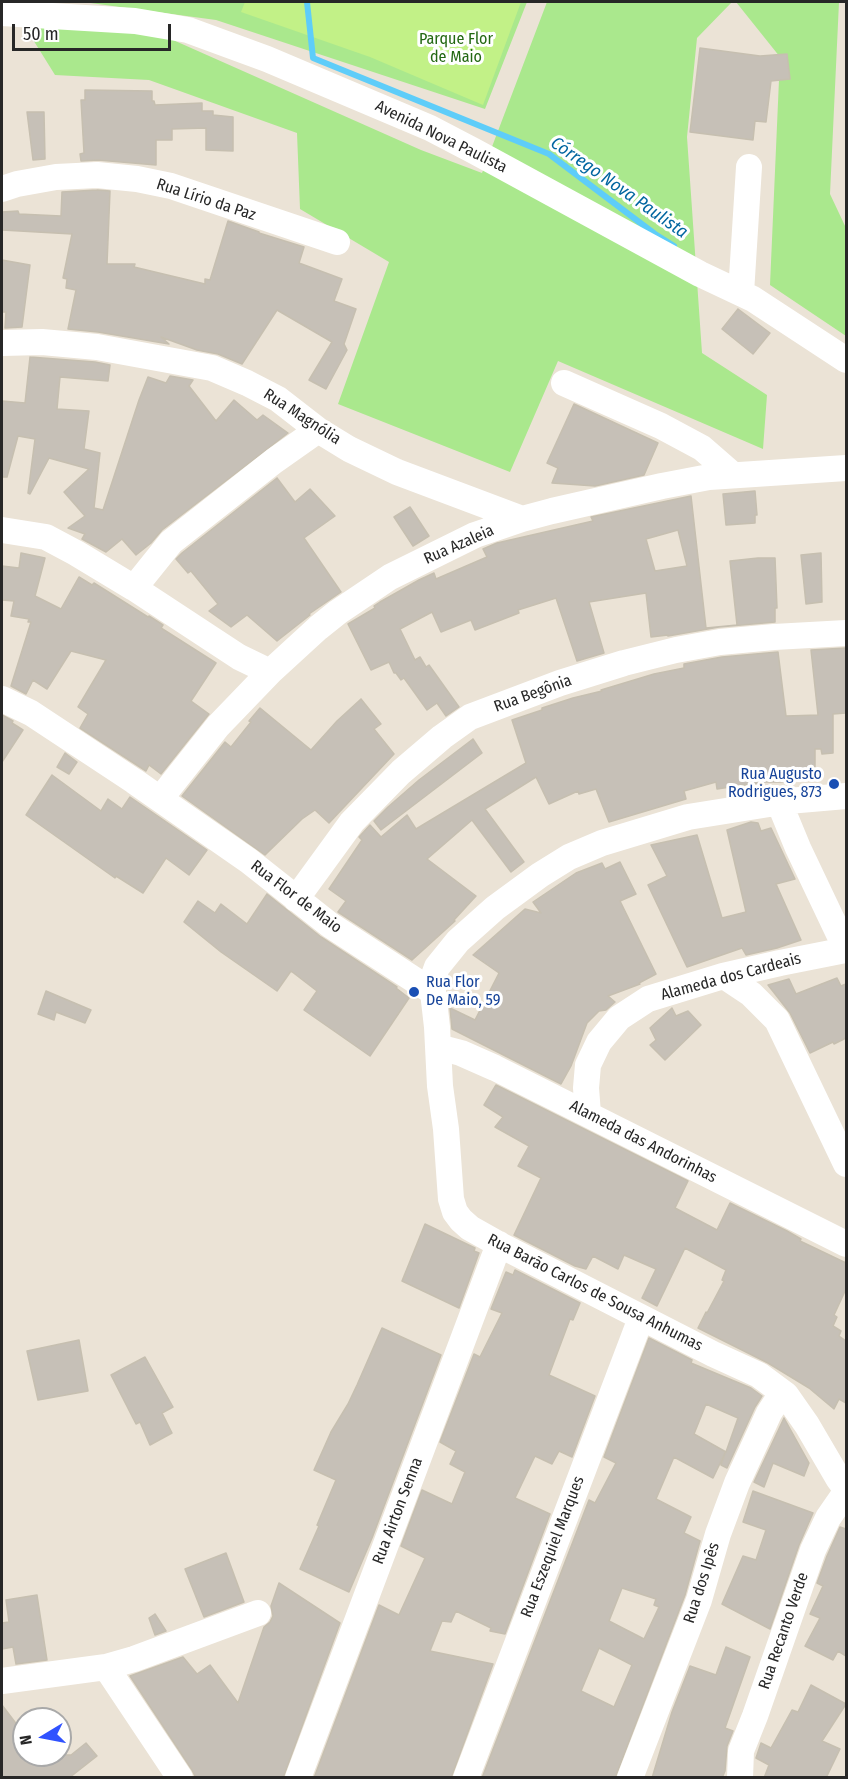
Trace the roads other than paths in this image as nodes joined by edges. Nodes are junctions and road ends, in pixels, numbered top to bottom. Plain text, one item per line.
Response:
1 (2, 13) edge
2 (749, 167) dead end
3 (2, 189) edge
4 (337, 242) dead end
5 (741, 293) junction
6 (2, 343) edge
7 (846, 360) edge
8 (564, 383) dead end
9 (318, 430) junction
10 (846, 468) edge
11 (733, 475) junction
12 (522, 519) junction
13 (2, 530) edge
14 (134, 588) junction
15 (846, 633) edge
16 (270, 672) junction
17 (2, 699) edge
18 (846, 796) edge
19 (160, 799) junction
20 (778, 802) junction
21 (296, 899) junction
22 (846, 950) edge
23 (724, 976) junction
24 (433, 992) junction
25 (438, 1047) junction
26 (588, 1114) junction
27 (846, 1164) edge
28 (499, 1244) junction
29 (846, 1244) edge
30 (641, 1318) junction
31 (782, 1393) junction
32 (846, 1490) edge
33 (258, 1613) dead end
34 (106, 1667) junction
35 (2, 1681) edge
36 (180, 1778) edge
37 (298, 1778) edge
38 (466, 1778) edge
39 (630, 1778) edge
40 (740, 1778) edge

1 - 5 street, Avenida Nova Paulista
2 - 5 street
3 - 4 street, Rua Lírio da Paz
5 - 7 street, Avenida Nova Paulista
6 - 9 street, Rua Magnólia
8 - 11 street
9 - 12 street, Rua Magnólia
9 - 14 street
10 - 11 street, Rua Azaleia
11 - 12 street, Rua Azaleia
12 - 16 street, Rua Azaleia
13 - 14 street
14 - 16 street
15 - 21 street, Rua Begônia
16 - 19 street, Rua Azaleia
17 - 19 street, Rua Flor de Maio
18 - 20 street, Rua Barão Carlos de Sousa Anhumas
19 - 21 street, Rua Flor de Maio
20 - 22 street
20 - 24 street, Rua Barão Carlos de Sousa Anhumas
21 - 24 street, Rua Flor de Maio
22 - 23 street, Alameda dos Cardeais
23 - 26 street, Alameda dos Cardeais
23 - 27 street
24 - 25 street, Rua Barão Carlos de Sousa Anhumas
25 - 26 street, Alameda das Andorinhas
25 - 28 street, Rua Barão Carlos de Sousa Anhumas
26 - 29 street, Alameda das Andorinhas
28 - 30 street, Rua Barão Carlos de Sousa Anhumas
28 - 37 street, Rua Airton Senna
30 - 31 street, Rua Barão Carlos de Sousa Anhumas
30 - 38 street, Rua Eszequiel Marques
31 - 32 street, Rua Barão Carlos de Sousa Anhumas
31 - 39 street, Rua dos Ipês
32 - 40 street, Rua Recanto Verde
33 - 34 street
34 - 35 street
34 - 36 street

